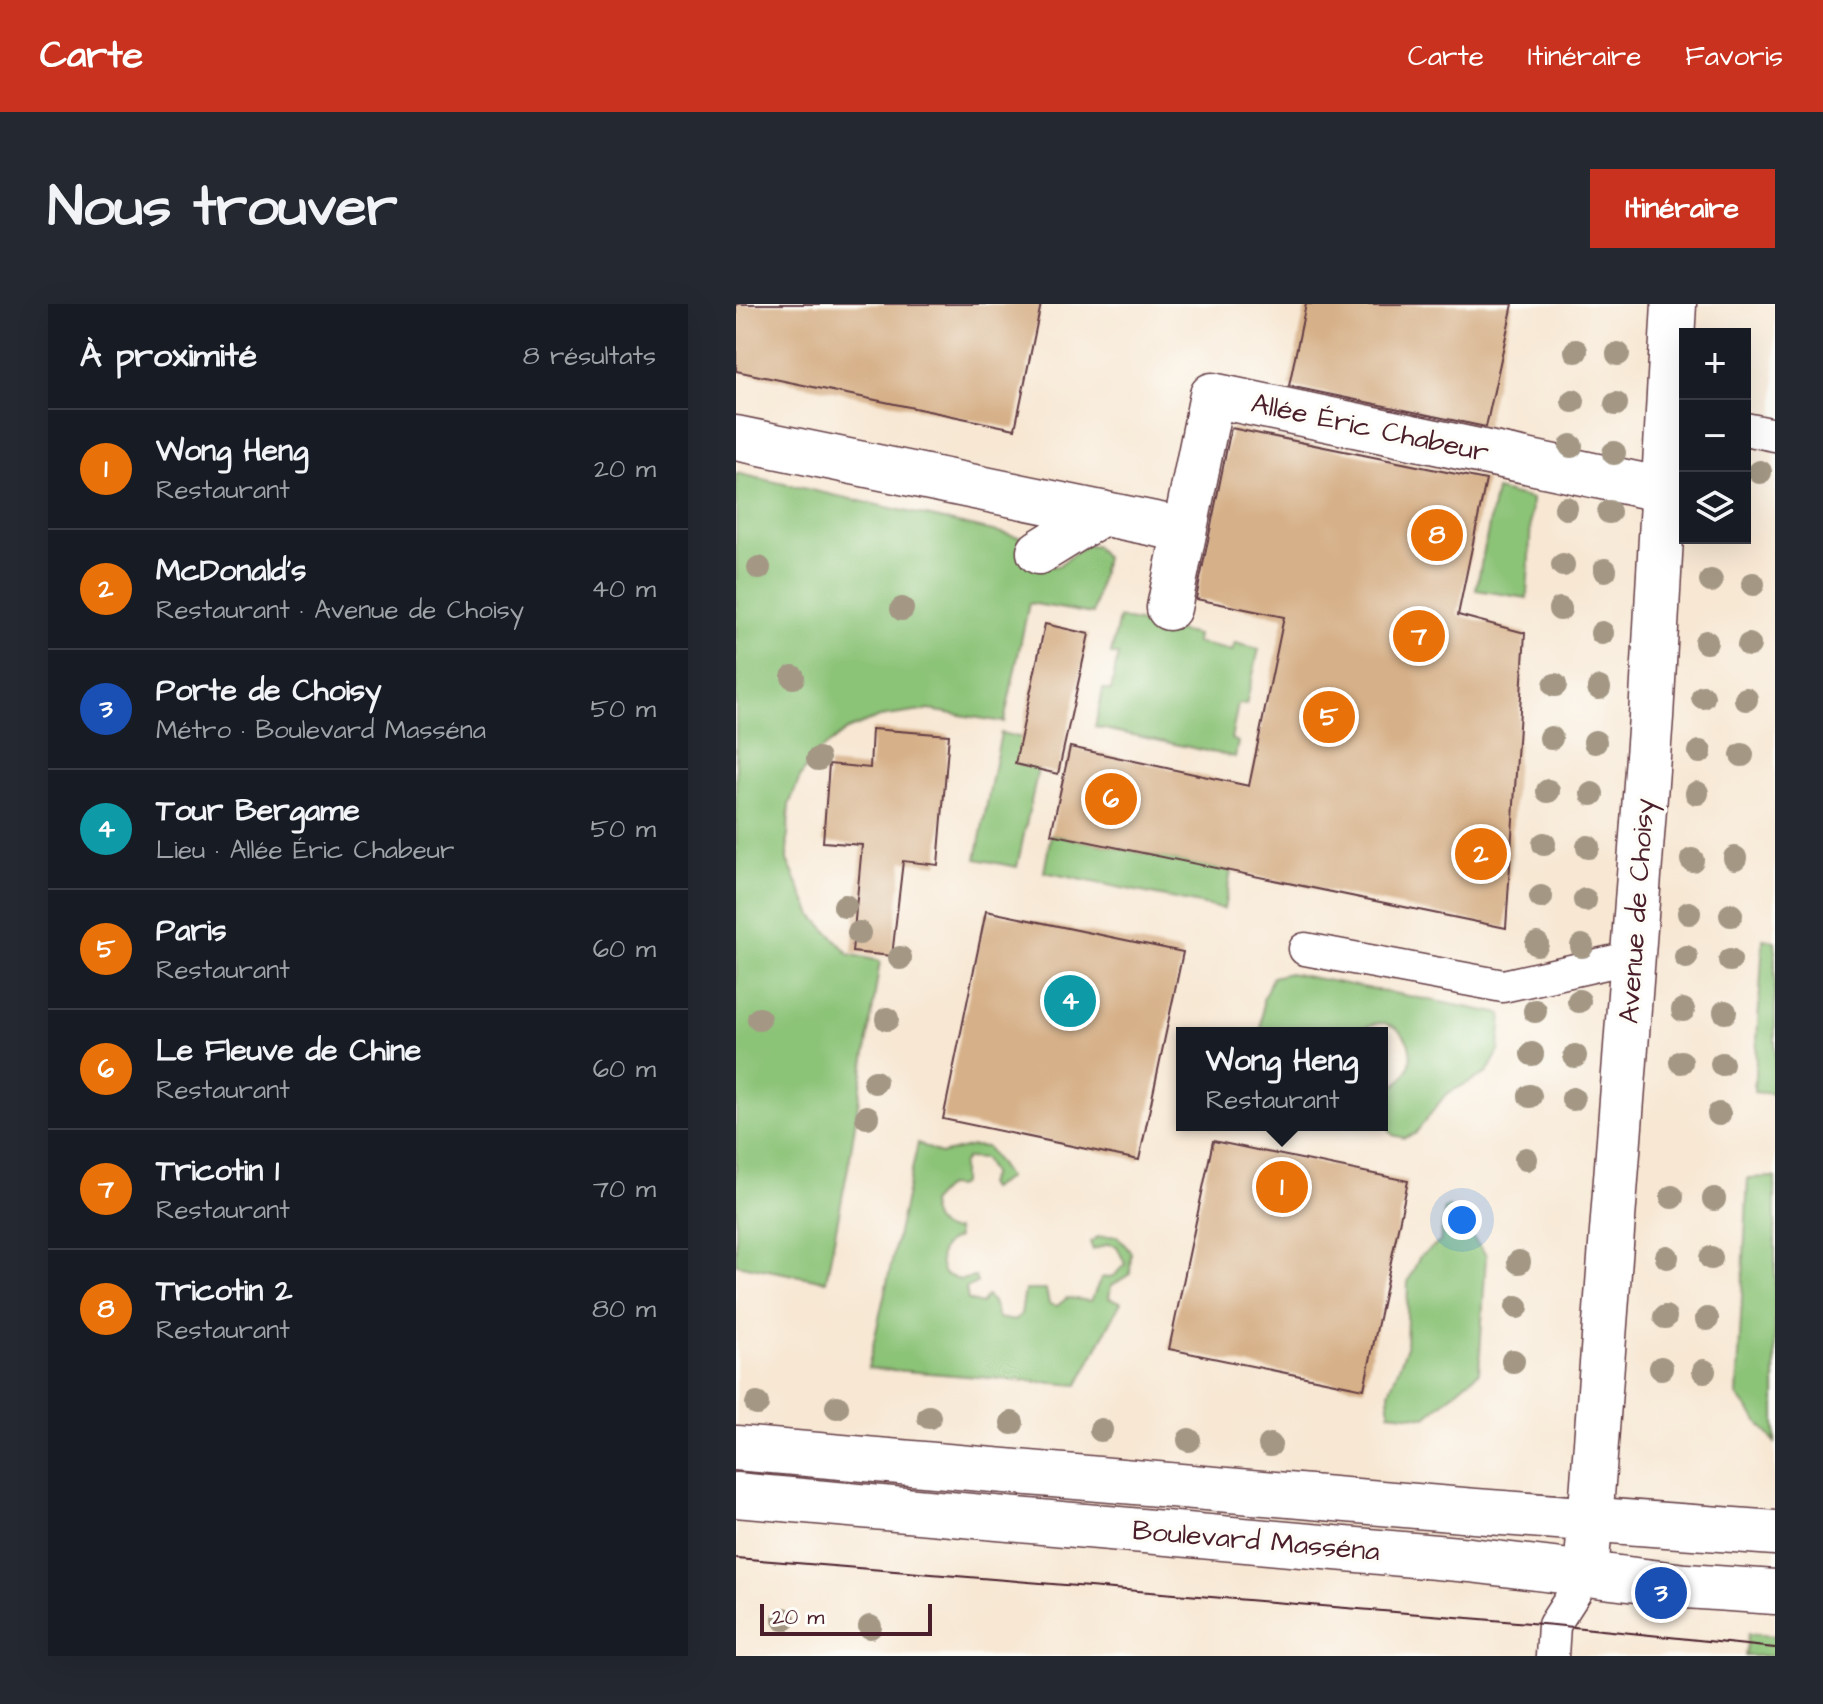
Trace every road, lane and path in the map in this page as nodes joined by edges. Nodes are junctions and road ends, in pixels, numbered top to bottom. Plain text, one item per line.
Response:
1 (1674, 304) edge
2 (1677, 415) edge
3 (1751, 430) edge
4 (1775, 435) edge
5 (736, 438) edge
6 (1664, 490) junction
7 (1102, 513) junction
8 (1184, 530) junction
9 (1039, 552) dead end
10 (1169, 608) dead end
11 (1305, 949) dead end
12 (1633, 957) junction
13 (736, 1448) edge
14 (736, 1495) edge
15 (1591, 1518) junction
16 (1775, 1533) edge
17 (1586, 1575) junction
18 (1775, 1592) edge
19 (1552, 1656) edge

1 - 2 main road, Avenue de Choisy
2 - 6 main road, Avenue de Choisy
3 - 4 lane
5 - 7 main road
6 - 8 main road, Allée Éric Chabeur
6 - 12 main road, Avenue de Choisy
7 - 8 main road
7 - 9 main road
8 - 10 main road, Allée Éric Chabeur
11 - 12 lane
12 - 15 main road, Avenue de Choisy
13 - 15 main road, Boulevard Masséna
14 - 17 main road, Boulevard Masséna
15 - 16 main road, Boulevard Masséna
15 - 17 main road, Avenue de Choisy
17 - 18 main road, Boulevard Masséna
17 - 19 lane

